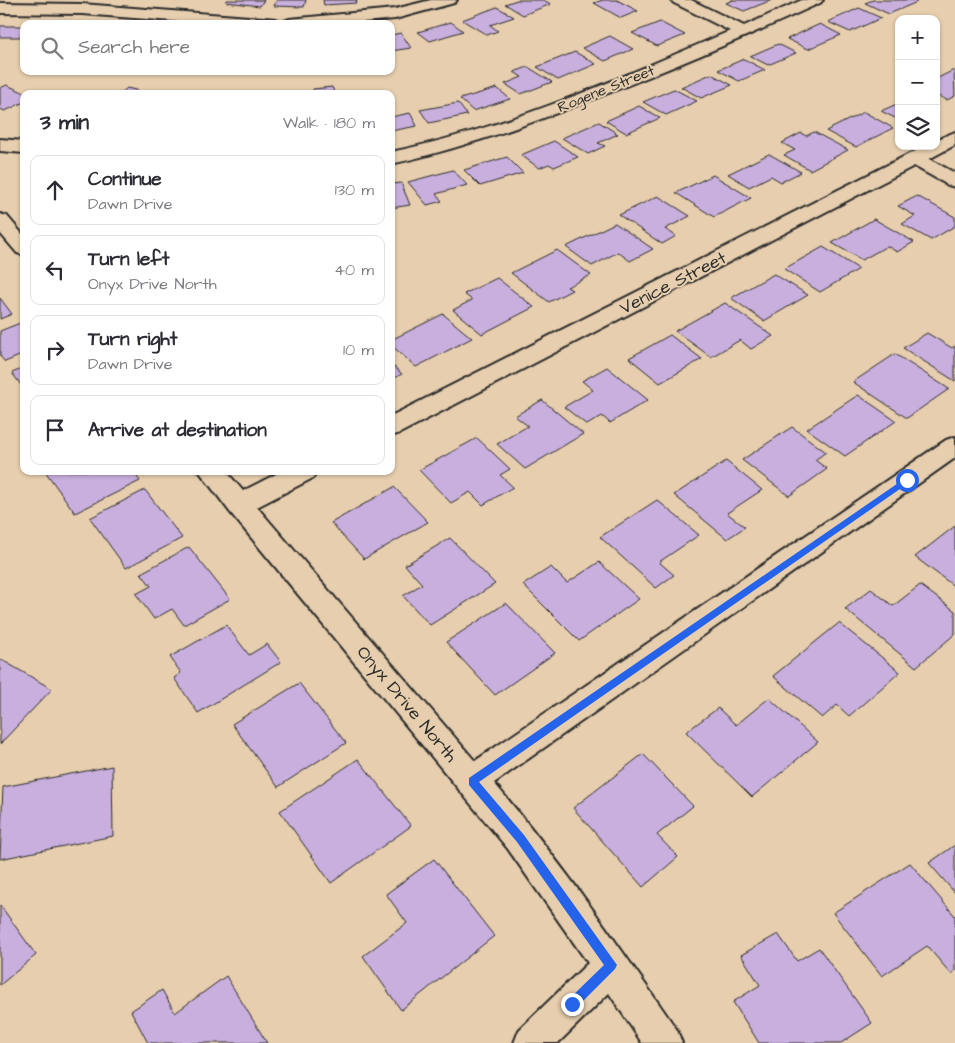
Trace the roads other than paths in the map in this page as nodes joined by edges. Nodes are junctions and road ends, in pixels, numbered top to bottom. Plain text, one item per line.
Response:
1 (449, 0) edge
2 (679, 0) edge
3 (815, 0) edge
4 (0, 8) edge
5 (224, 20) edge
6 (331, 20) edge
7 (744, 32) junction
8 (955, 138) edge
9 (0, 145) edge
10 (20, 147) edge
11 (395, 157) edge
12 (915, 159) junction
13 (955, 181) edge
14 (0, 220) edge
15 (20, 244) edge
16 (395, 425) edge
17 (955, 446) edge
18 (214, 475) edge
19 (296, 475) edge
20 (239, 505) junction
21 (472, 781) junction
22 (612, 965) junction
23 (532, 1043) edge
24 (664, 1043) edge

1 - 6 street
2 - 7 street
3 - 7 street, Rogene Street
4 - 5 street
7 - 11 street, Rogene Street
8 - 12 street, Venice Street
9 - 10 street
12 - 13 street
12 - 16 street, Venice Street
14 - 15 street
17 - 21 street
18 - 20 street, Onyx Drive North
19 - 20 street
20 - 21 street, Onyx Drive North
21 - 22 street, Onyx Drive North
22 - 23 street
22 - 24 street, Onyx Drive North

